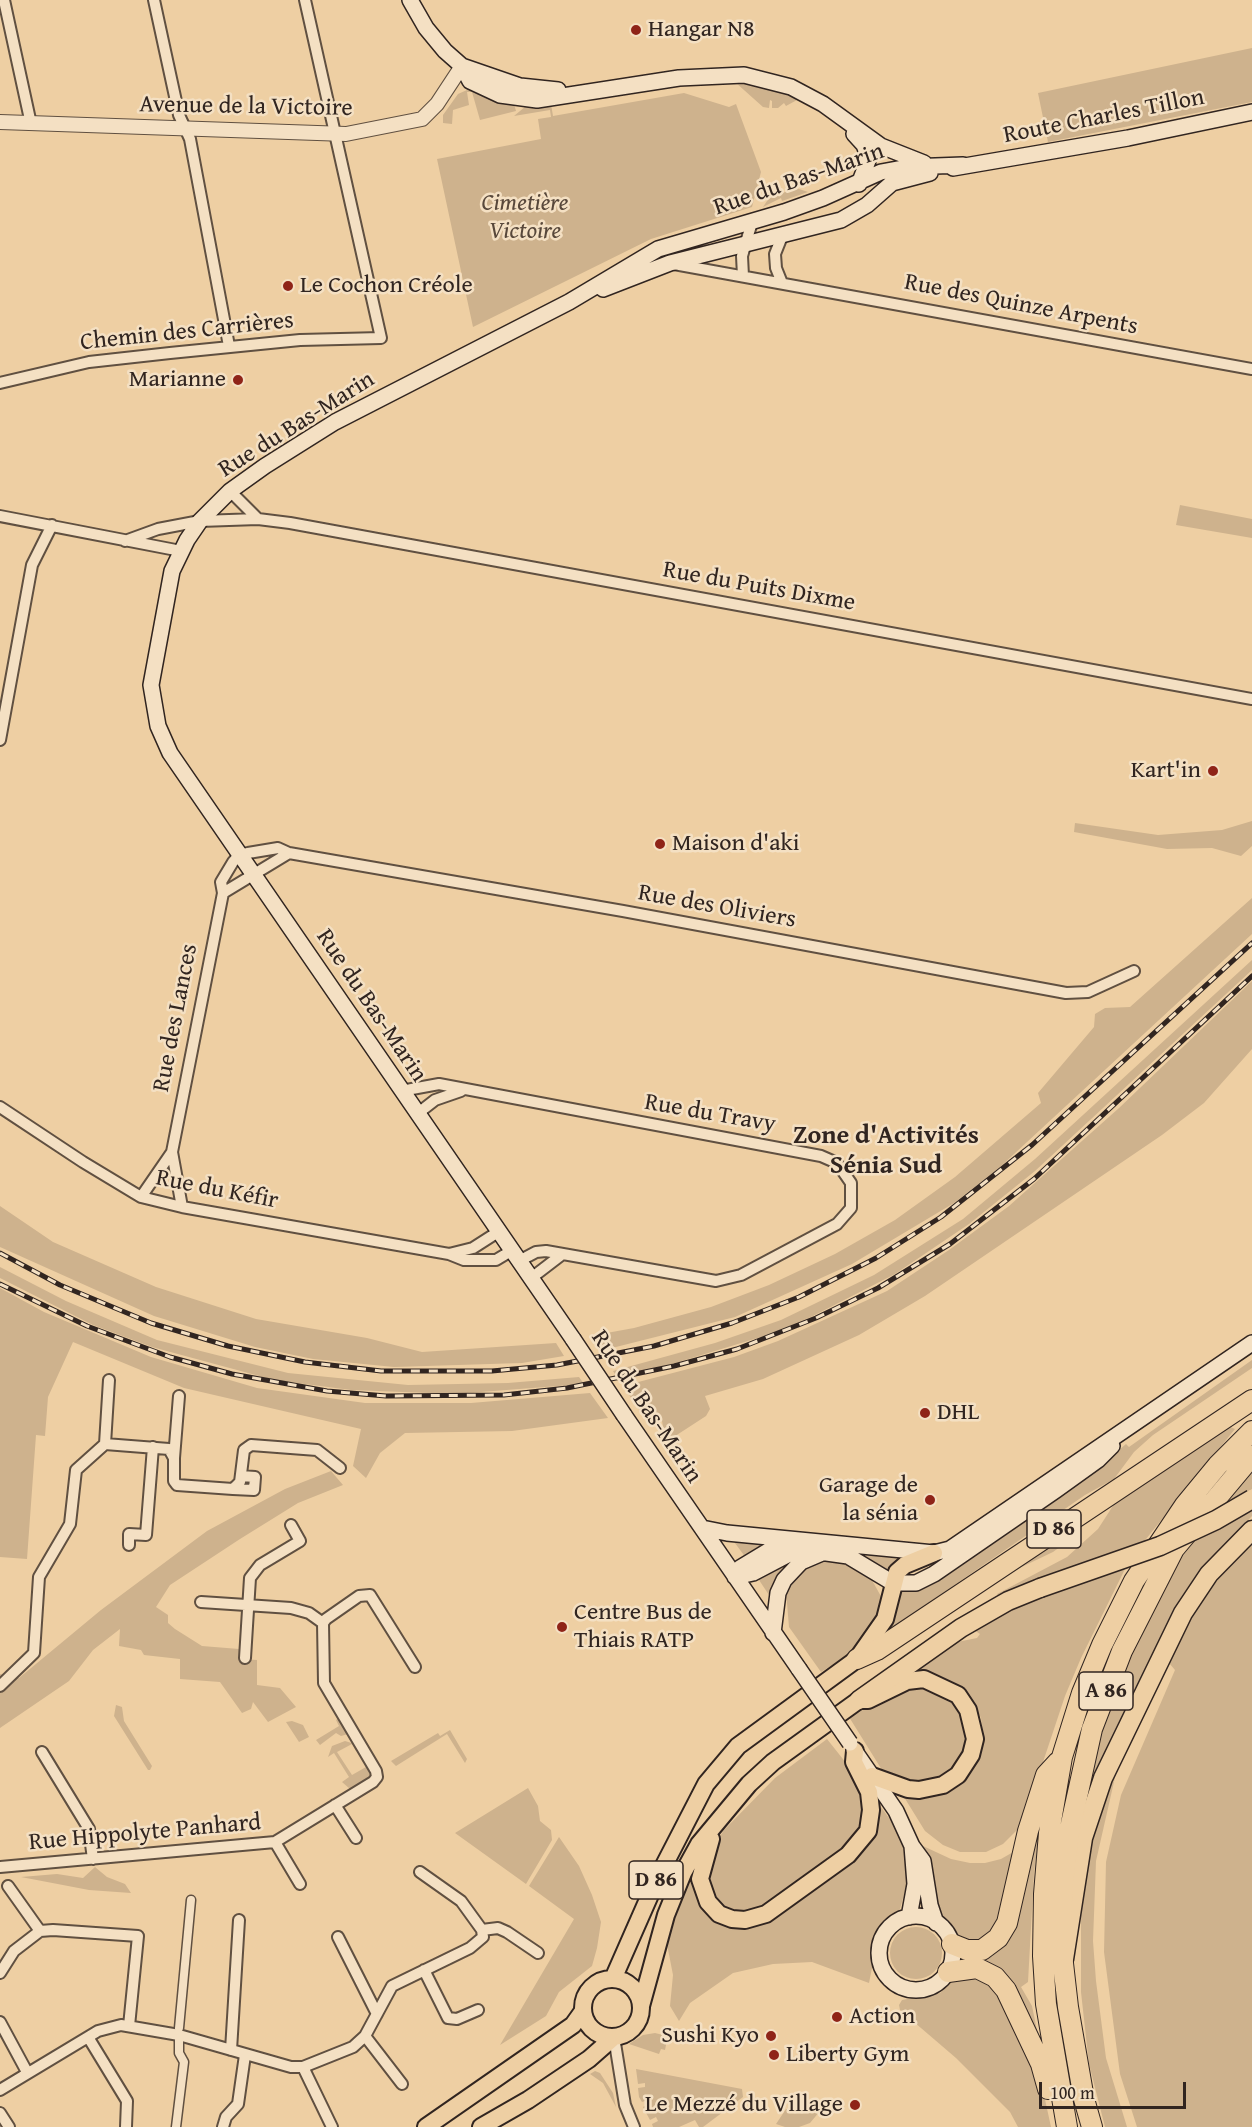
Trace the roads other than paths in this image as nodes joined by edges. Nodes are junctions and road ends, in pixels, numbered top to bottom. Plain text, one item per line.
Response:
1 (4, 0) edge
2 (154, 0) edge
3 (305, 0) edge
4 (410, 0) edge
5 (462, 66) junction
6 (1252, 112) edge
7 (0, 122) edge
8 (845, 122) junction
9 (31, 123) junction
10 (185, 129) junction
11 (334, 135) junction
12 (881, 146) junction
13 (963, 165) joint
14 (908, 167) junction
15 (930, 170) junction
16 (881, 172) junction
17 (859, 184) junction
18 (859, 209) junction
19 (752, 222) junction
20 (783, 234) junction
21 (744, 243) junction
22 (641, 258) junction
23 (670, 263) junction
24 (742, 276) junction
25 (782, 283) junction
26 (569, 302) junction
27 (229, 346) junction
28 (1252, 369) edge
29 (0, 383) edge
30 (230, 491) junction
31 (0, 516) edge
32 (258, 519) junction
33 (200, 521) junction
34 (52, 525) junction
35 (125, 541) junction
36 (181, 551) junction
37 (1252, 699) edge
38 (0, 740) edge
39 (289, 853) junction
40 (239, 855) junction
41 (252, 874) junction
42 (223, 893) junction
43 (1134, 971) dead end
44 (401, 1090) junction
45 (464, 1090) junction
46 (0, 1107) edge
47 (417, 1114) junction
48 (171, 1152) junction
49 (141, 1197) junction
50 (182, 1207) junction
51 (498, 1232) junction
52 (449, 1254) junction
53 (515, 1256) junction
54 (560, 1256) junction
55 (530, 1279) junction
56 (1252, 1343) edge
57 (109, 1380) dead end
58 (179, 1396) dead end
59 (1252, 1400) edge
60 (1134, 1424) junction
61 (1252, 1431) edge
62 (105, 1444) junction
63 (153, 1447) junction
64 (1252, 1456) edge
65 (174, 1458) junction
66 (340, 1468) dead end
67 (241, 1476) junction
68 (233, 1489) junction
69 (1252, 1499) edge
70 (291, 1525) dead end
71 (702, 1528) junction
72 (1252, 1530) edge
73 (788, 1539) junction
74 (129, 1545) dead end
75 (827, 1552) junction
76 (934, 1552) junction
77 (735, 1577) junction
78 (893, 1583) junction
79 (201, 1602) dead end
80 (250, 1605) junction
81 (323, 1623) junction
82 (773, 1633) junction
83 (245, 1658) dead end
84 (857, 1659) junction
85 (415, 1667) dead end
86 (0, 1686) edge
87 (859, 1700) junction
88 (852, 1747) junction
89 (42, 1752) dead end
90 (1062, 1756) junction
91 (872, 1776) junction
92 (335, 1805) junction
93 (716, 1825) junction
94 (356, 1838) dead end
95 (274, 1842) junction
96 (912, 1846) junction
97 (93, 1859) junction
98 (0, 1867) edge
99 (420, 1872) dead end
100 (300, 1884) dead end
101 (8, 1886) dead end
102 (191, 1900) dead end
103 (909, 1917) junction
104 (239, 1920) dead end
105 (936, 1923) junction
106 (482, 1930) junction
107 (40, 1931) junction
108 (338, 1937) dead end
109 (952, 1944) junction
110 (538, 1953) dead end
111 (1063, 1964) junction
112 (424, 1970) junction
113 (948, 1972) junction
114 (0, 1973) edge
115 (613, 1979) junction
116 (641, 2006) junction
117 (478, 2010) dead end
118 (583, 2011) junction
119 (377, 2014) junction
120 (0, 2022) edge
121 (129, 2026) junction
122 (179, 2028) dead end
123 (365, 2036) junction
124 (88, 2037) junction
125 (614, 2037) junction
126 (179, 2040) dead end
127 (231, 2050) junction
128 (245, 2055) junction
129 (303, 2067) junction
130 (27, 2072) junction
131 (402, 2084) dead end
132 (0, 2090) edge
133 (0, 2113) edge
134 (9, 2127) edge
135 (126, 2127) edge
136 (176, 2127) edge
137 (223, 2127) edge
138 (332, 2127) edge
139 (426, 2127) edge
140 (481, 2127) edge
141 (634, 2127) edge
142 (1065, 2127) edge
143 (1092, 2127) edge

1 - 9 street
2 - 10 street
3 - 11 street
4 - 5 main road
5 - 8 main road
5 - 11 street, Avenue de la Victoire
6 - 13 main road, Route Charles Tillon
7 - 9 street, Avenue de la Victoire
8 - 12 main road
8 - 17 main road
9 - 10 street, Avenue de la Victoire
10 - 11 street, Avenue de la Victoire
10 - 27 street
11 - 27 street, Chemin des Carrières
12 - 14 main road
12 - 15 main road
12 - 16 main road
13 - 15 main road, Rue du Bas-Marin
14 - 15 main road, Rue du Bas-Marin
14 - 16 main road, Rue du Bas-Marin
15 - 18 main road, Rue du Bas-Marin
16 - 17 main road, Rue du Bas-Marin
16 - 18 main road
17 - 19 main road, Rue du Bas-Marin
18 - 20 main road, Rue du Bas-Marin
19 - 21 street
19 - 22 main road, Rue du Bas-Marin
20 - 21 main road, Rue du Bas-Marin
20 - 25 street
21 - 23 main road, Rue du Bas-Marin
21 - 24 street
22 - 23 street, Rue des Quinze Arpents
22 - 26 main road, Rue du Bas-Marin
23 - 24 street, Rue des Quinze Arpents
23 - 26 main road, Rue du Bas-Marin
24 - 25 street, Rue des Quinze Arpents
25 - 28 street, Rue des Quinze Arpents
26 - 30 main road, Rue du Bas-Marin
27 - 29 street, Chemin des Carrières
30 - 32 street
30 - 33 main road, Rue du Bas-Marin
31 - 34 street
32 - 33 street, Rue du Puits Dixme
32 - 37 street, Rue du Puits Dixme
33 - 35 street, Rue du Puits Dixme
33 - 36 main road, Rue du Bas-Marin
34 - 35 street
34 - 38 street
35 - 36 street
36 - 40 main road, Rue du Bas-Marin
39 - 40 street, Rue des Oliviers
39 - 41 street
39 - 43 street, Rue des Oliviers
40 - 41 main road, Rue du Bas-Marin
40 - 42 street, Rue des Lances
41 - 42 street
41 - 44 main road, Rue du Bas-Marin
42 - 48 street, Rue des Lances
44 - 45 street, Rue du Travy
44 - 47 main road, Rue du Bas-Marin
45 - 47 street, Rue du Travy
45 - 54 street, Rue du Travy
46 - 49 street, Rue du Kéfir
47 - 51 main road, Rue du Bas-Marin
48 - 49 street, Rue des Lances
48 - 50 street, Rue des Lances
49 - 50 street, Rue du Kéfir
50 - 52 street, Rue du Kéfir
51 - 52 street, Rue du Kéfir
51 - 53 main road, Rue du Bas-Marin
52 - 53 street, Rue du Kéfir
53 - 54 street, Rue du Travy
53 - 55 main road, Rue du Bas-Marin
54 - 55 street
55 - 71 main road, Rue du Bas-Marin, bridge
56 - 60 main road
57 - 62 street
58 - 65 street
59 - 84 highway, D 86
60 - 76 main road
60 - 78 main road
61 - 90 highway, A 86
62 - 63 street
62 - 86 street
63 - 65 street
63 - 74 street
64 - 111 highway, A 86
65 - 68 street
66 - 67 street
67 - 68 street
67 - 68 street
69 - 87 highway, D 86, bridge
70 - 80 street
71 - 73 main road
71 - 77 main road, Rue du Bas-Marin
72 - 111 highway
73 - 76 main road
73 - 77 main road
75 - 77 main road
75 - 78 main road
75 - 82 main road
76 - 78 main road
77 - 82 main road, Rue du Bas-Marin
78 - 84 main road
79 - 80 street
80 - 81 street
80 - 83 street
81 - 85 street
81 - 92 street, Rue Hippolyte Panhard
82 - 88 main road, Rue du Bas-Marin, bridge
84 - 115 main road, D 86
87 - 91 main road
87 - 93 main road, D 86
88 - 91 main road, Rue du Bas-Marin
88 - 93 main road
89 - 97 street
90 - 109 highway
90 - 142 highway, A 86
91 - 96 main road, Rue du Bas-Marin
92 - 94 street
92 - 95 street, Rue Hippolyte Panhard
93 - 116 main road, D 86
95 - 97 street, Rue Hippolyte Panhard
95 - 100 street
96 - 103 main road
96 - 105 main road, Rue du Bas-Marin
97 - 98 street, Rue Hippolyte Panhard
99 - 106 street
101 - 107 street
102 - 122 street
103 - 105 main road
103 - 113 main road
104 - 127 street
105 - 109 main road
106 - 110 street
106 - 112 street
107 - 114 street
107 - 121 street
108 - 119 street
109 - 113 main road
111 - 143 highway, A 86
112 - 117 street
112 - 119 street
113 - 142 highway
115 - 116 main road
115 - 118 main road
116 - 125 main road, D 86
118 - 125 main road
118 - 139 main road
119 - 123 street
120 - 130 street
121 - 124 street
121 - 127 street
123 - 129 street
123 - 131 street
124 - 130 street
124 - 135 street
125 - 140 main road, D 86
125 - 141 street
126 - 136 street
127 - 128 street
128 - 129 street
128 - 137 street
129 - 138 street
130 - 132 street
133 - 134 street

